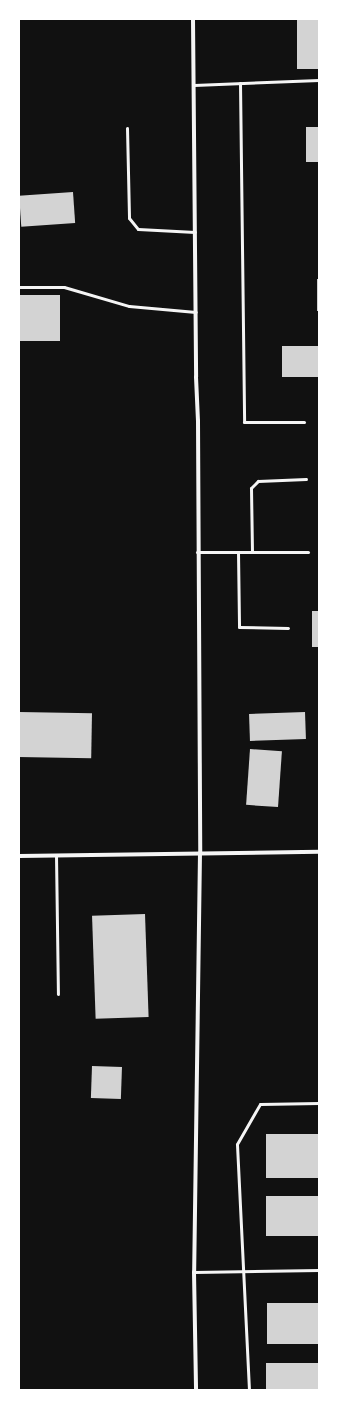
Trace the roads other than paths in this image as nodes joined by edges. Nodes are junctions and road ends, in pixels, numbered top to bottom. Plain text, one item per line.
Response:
1 (193, 19) edge
2 (319, 80) edge
3 (240, 83) junction
4 (194, 85) junction
5 (127, 128) dead end
6 (195, 232) junction
7 (19, 287) edge
8 (196, 312) junction
9 (304, 422) dead end
10 (306, 479) dead end
11 (197, 552) junction
12 (238, 552) junction
13 (252, 552) junction
14 (308, 552) dead end
15 (288, 628) dead end
16 (319, 852) edge
17 (200, 853) junction
18 (56, 855) junction
19 (19, 856) edge
20 (58, 994) dead end
21 (319, 1103) edge
22 (243, 1270) junction
23 (319, 1270) edge
24 (194, 1272) junction
25 (196, 1390) edge
26 (249, 1390) edge

1 - 4 street
2 - 3 lane
3 - 4 lane
3 - 9 lane
4 - 6 street
5 - 6 lane
6 - 8 street
7 - 8 lane
8 - 11 street
10 - 13 lane
11 - 12 lane
11 - 17 street
12 - 13 lane
12 - 15 lane
13 - 14 lane
16 - 17 street
17 - 18 street
17 - 24 street
18 - 19 street
18 - 20 lane
21 - 22 lane
22 - 23 lane
22 - 24 lane
22 - 26 lane
24 - 25 street

